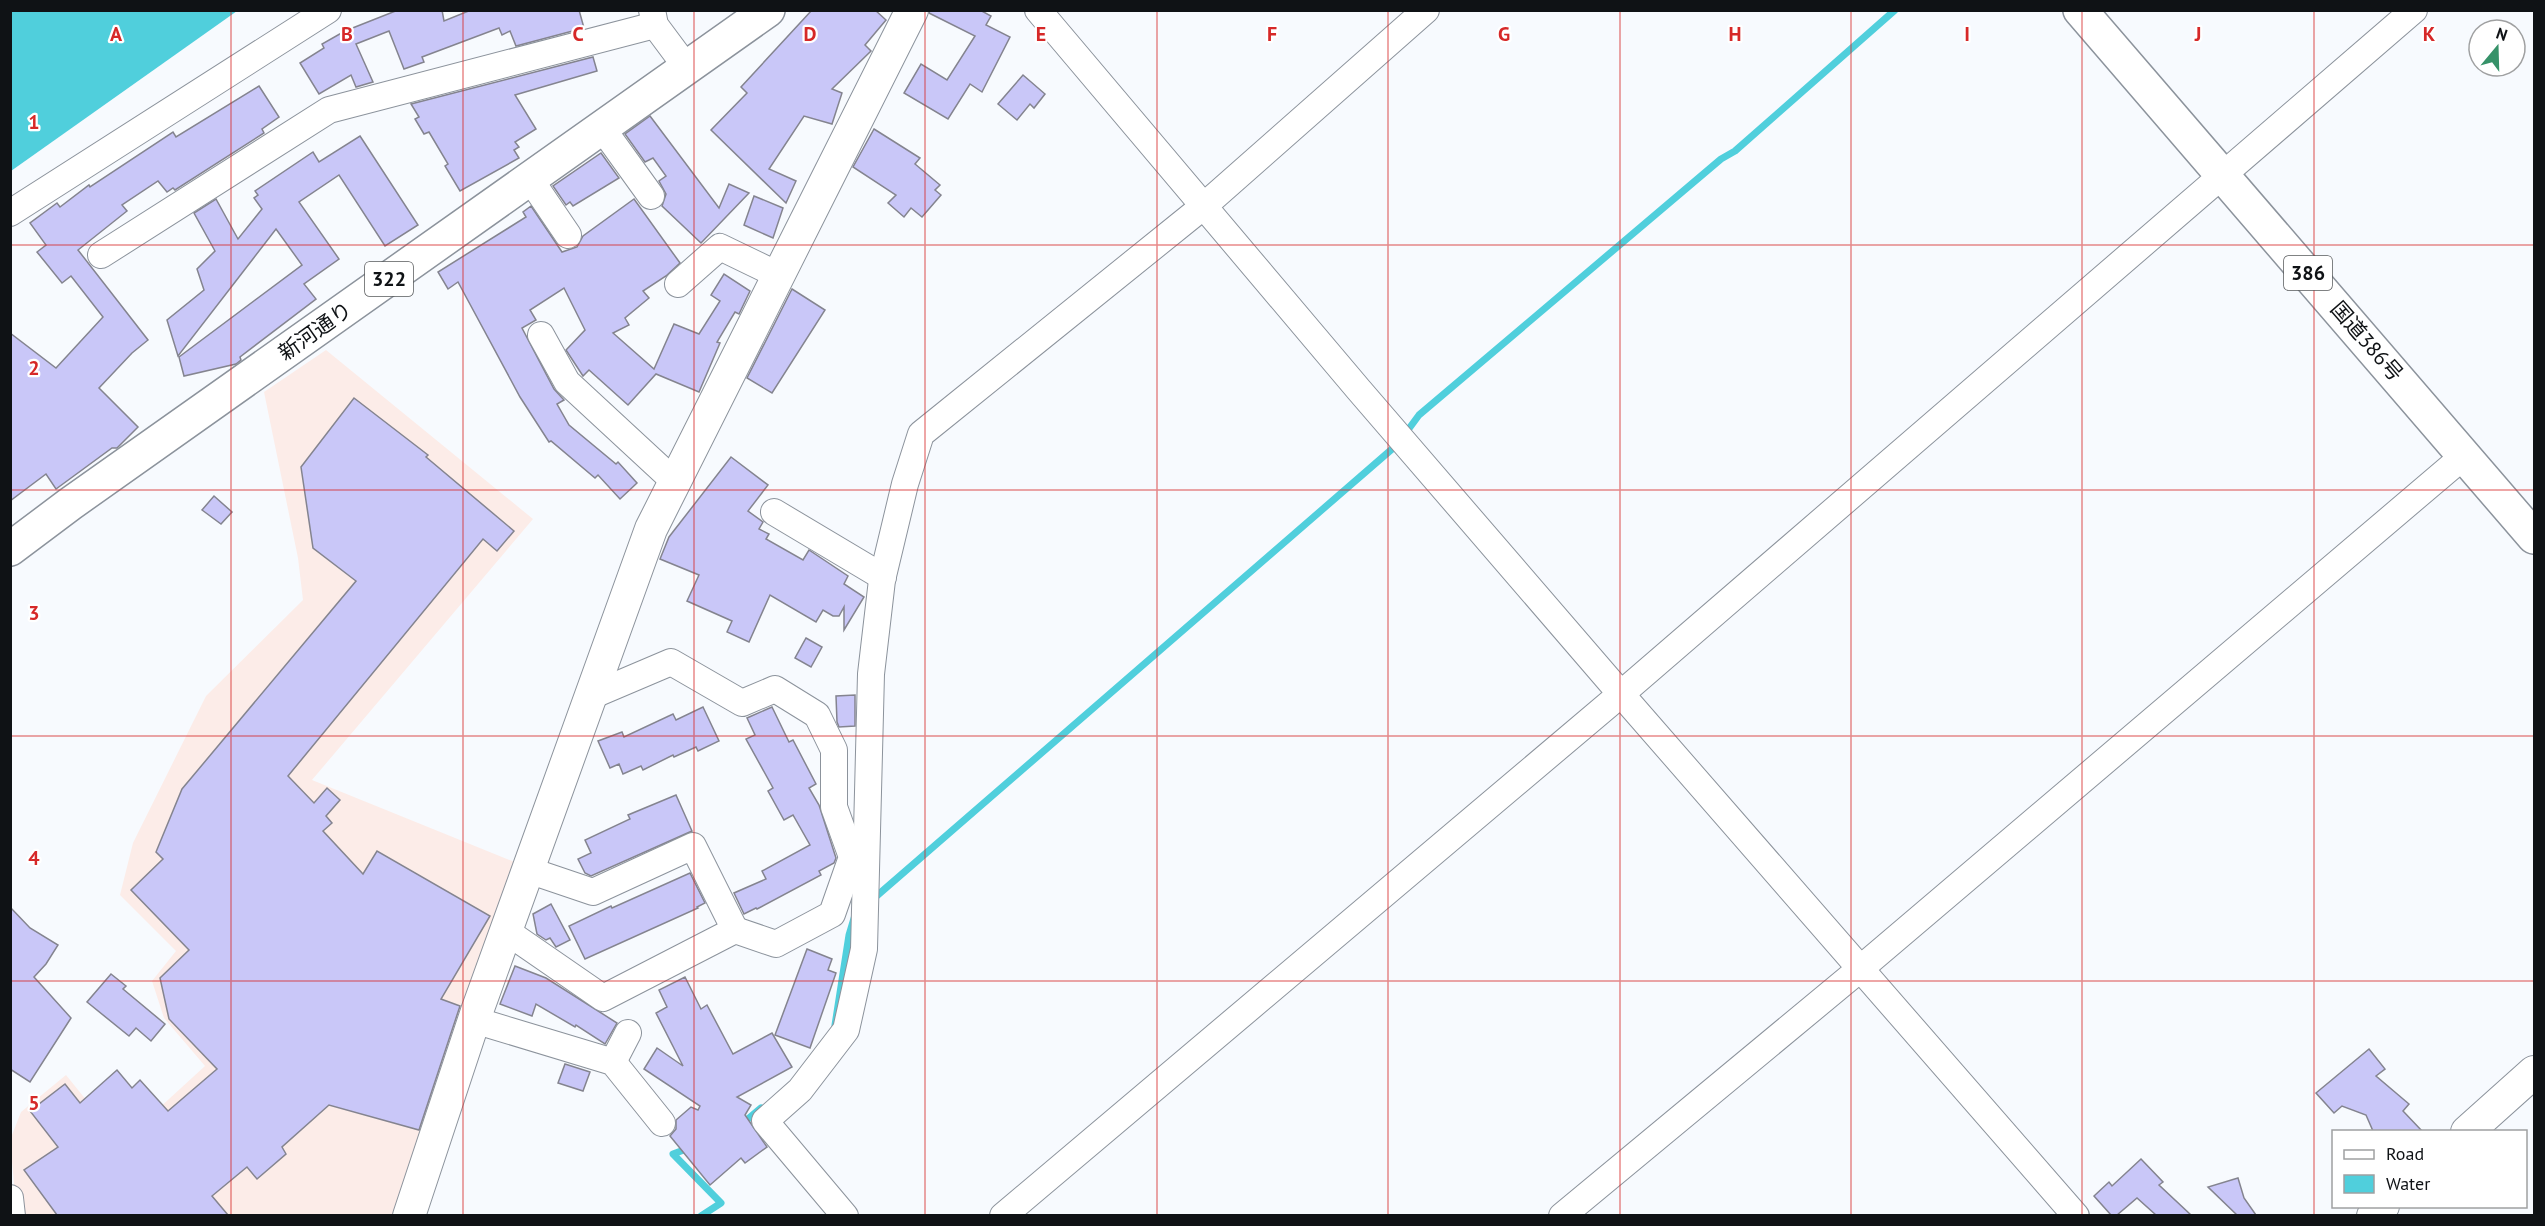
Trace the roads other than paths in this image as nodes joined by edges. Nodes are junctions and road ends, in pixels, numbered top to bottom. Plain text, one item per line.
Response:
1 (328, 10) edge
2 (768, 10) edge
3 (912, 10) edge
4 (1038, 10) edge
5 (1426, 10) edge
6 (2080, 10) edge
7 (2414, 10) edge
8 (654, 18) edge
9 (687, 68) junction
10 (602, 128) junction
11 (2222, 174) junction
12 (530, 179) junction
13 (651, 196) dead end
14 (1205, 206) junction
15 (10, 213) edge
16 (568, 235) dead end
17 (101, 255) dead end
18 (778, 275) junction
19 (678, 284) dead end
20 (541, 335) dead end
21 (2465, 455) junction
22 (674, 481) junction
23 (774, 512) dead end
24 (2535, 537) edge
25 (10, 549) edge
26 (883, 576) junction
27 (1622, 694) junction
28 (591, 696) junction
29 (528, 870) junction
30 (735, 930) junction
31 (506, 931) junction
32 (1860, 969) junction
33 (474, 1020) junction
34 (628, 1033) dead end
35 (613, 1062) junction
36 (2535, 1072) edge
37 (662, 1123) dead end
38 (2469, 1130) edge
39 (10, 1198) edge
40 (12, 1215) edge
41 (409, 1215) edge
42 (845, 1215) edge
43 (1004, 1215) edge
44 (1562, 1215) edge
45 (2076, 1215) edge

1 - 15 street
2 - 9 highway, 新河通り / 322
3 - 18 street
4 - 14 street
5 - 14 street
6 - 11 highway, 国道386号 / 386
7 - 11 street
8 - 9 street
8 - 17 street
9 - 10 highway, 新河通り / 322
10 - 12 highway, 新河通り / 322
10 - 13 street
11 - 21 highway, 国道386号 / 386
11 - 27 street
12 - 16 street
12 - 25 highway, 新河通り / 322
14 - 26 street
14 - 27 street
18 - 19 street
18 - 22 street
20 - 22 street
21 - 24 highway, 国道386号 / 386
21 - 32 street
22 - 28 street
23 - 26 street
26 - 42 street
27 - 32 street
27 - 43 street
28 - 29 street
28 - 30 street
29 - 30 street
29 - 31 street
30 - 31 street
31 - 33 street
32 - 44 street
32 - 45 street
33 - 35 street
33 - 41 street
34 - 35 street
35 - 37 street
36 - 38 street
39 - 40 street

